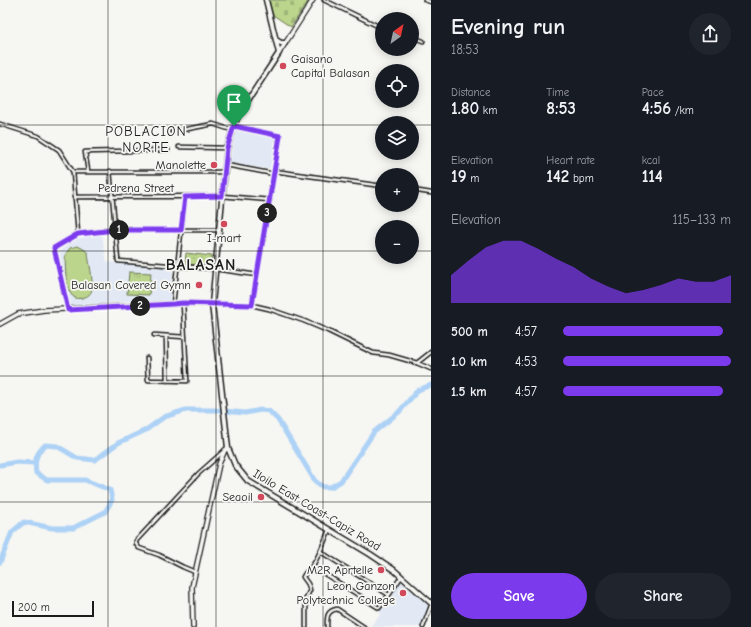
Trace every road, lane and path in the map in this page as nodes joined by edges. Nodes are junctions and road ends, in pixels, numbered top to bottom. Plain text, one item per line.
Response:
1 (266, 0) edge
2 (313, 0) edge
3 (324, 0) edge
4 (425, 0) edge
5 (431, 2) edge
6 (375, 25) edge
7 (276, 40) junction
8 (419, 40) edge
9 (423, 41) dead end
10 (285, 43) junction
11 (279, 53) junction
12 (0, 124) edge
13 (233, 128) junction
14 (172, 132) dead end
15 (179, 147) dead end
16 (227, 148) junction
17 (168, 150) dead end
18 (226, 165) junction
19 (88, 171) junction
20 (110, 171) junction
21 (73, 172) junction
22 (225, 172) junction
23 (274, 172) junction
24 (375, 185) edge
25 (419, 191) edge
26 (431, 193) edge
27 (222, 196) junction
28 (74, 197) junction
29 (112, 197) junction
30 (185, 197) junction
31 (270, 200) junction
32 (115, 230) junction
33 (181, 230) junction
34 (218, 230) junction
35 (78, 234) junction
36 (176, 266) junction
37 (215, 269) junction
38 (257, 275) junction
39 (183, 303) junction
40 (173, 304) junction
41 (212, 304) junction
42 (252, 305) junction
43 (68, 310) junction
44 (0, 324) edge
45 (154, 335) dead end
46 (166, 336) junction
47 (185, 337) junction
48 (431, 352) edge
49 (147, 358) dead end
50 (417, 363) junction
51 (431, 369) edge
52 (166, 381) junction
53 (226, 449) junction
54 (329, 529) junction
55 (321, 552) junction
56 (312, 566) junction
57 (196, 572) junction
58 (401, 577) junction
59 (389, 595) junction
60 (431, 604) edge
61 (193, 627) edge
62 (306, 627) edge
63 (327, 627) edge
64 (364, 627) edge
65 (424, 627) edge

1 - 7 main road
2 - 10 street
3 - 6 street
4 - 5 street
7 - 10 main road
7 - 11 main road
8 - 9 street
10 - 11 street
11 - 13 main road, Iloilo East Coast-Capiz Road
12 - 21 street
13 - 14 street
13 - 16 main road, Iloilo East Coast-Capiz Road
13 - 23 street
15 - 16 street
16 - 18 main road, Iloilo East Coast-Capiz Road
17 - 19 street
18 - 22 main road, Iloilo East Coast-Capiz Road
18 - 23 street
19 - 20 street
19 - 21 street
20 - 22 street
20 - 29 street
21 - 28 street
22 - 27 main road, Iloilo East Coast-Capiz Road
23 - 24 street
23 - 31 street
25 - 26 street
27 - 30 street, Pedrena Street
27 - 31 street, Pedrena Street
27 - 34 main road, Iloilo East Coast-Capiz Road
28 - 29 street, Pedrena Street
28 - 35 street
29 - 30 street, Pedrena Street
29 - 32 street
30 - 33 street
31 - 38 street
32 - 33 street
32 - 35 street
32 - 36 street
33 - 34 street
33 - 36 street
34 - 37 main road, Iloilo East Coast-Capiz Road
35 - 43 street
36 - 37 street
36 - 40 street
37 - 38 street
37 - 41 main road, Iloilo East Coast-Capiz Road
38 - 42 street
39 - 40 street
39 - 41 street
39 - 47 street
40 - 43 street
41 - 42 street
41 - 53 main road, Iloilo East Coast-Capiz Road
42 - 50 street
43 - 44 street
45 - 46 street
46 - 47 street
46 - 52 street
47 - 52 street
48 - 50 street
49 - 52 street
50 - 51 street
53 - 54 main road, Iloilo East Coast-Capiz Road
53 - 57 street
53 - 57 street
54 - 55 street
54 - 58 main road, Iloilo East Coast-Capiz Road
55 - 56 street
55 - 59 street
56 - 59 street
56 - 62 street
57 - 61 street
58 - 59 street
58 - 60 main road, Iloilo East Coast-Capiz Road
60 - 65 street
63 - 64 street

